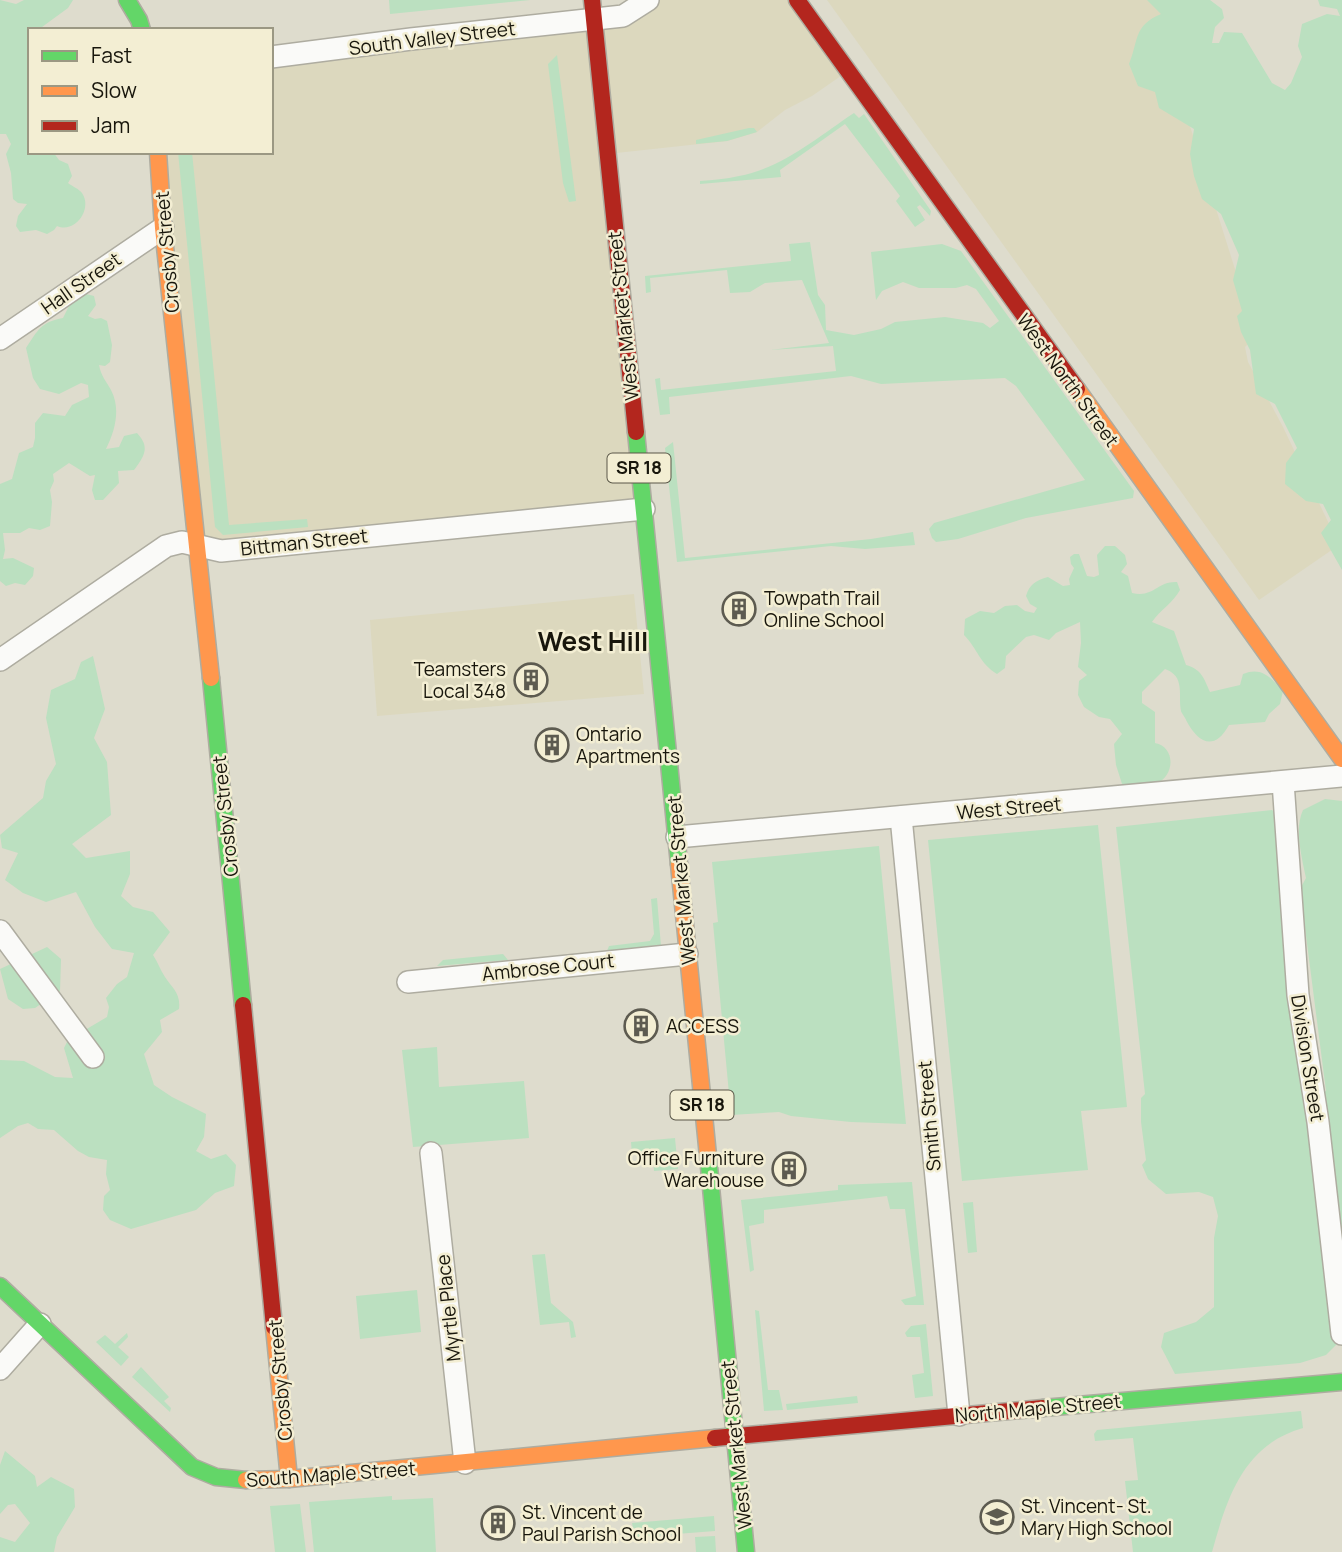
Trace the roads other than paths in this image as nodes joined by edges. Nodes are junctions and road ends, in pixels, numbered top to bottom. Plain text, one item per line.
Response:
1 (127, 0) edge
2 (648, 0) edge
3 (797, 0) edge
4 (592, 10) edge
5 (141, 28) edge
6 (273, 57) edge
7 (158, 154) edge
8 (163, 228) junction
9 (3, 329) edge
10 (644, 509) junction
11 (198, 547) junction
12 (0, 660) edge
13 (1342, 759) edge
14 (1342, 776) edge
15 (1283, 782) junction
16 (901, 817) junction
17 (677, 837) junction
18 (0, 931) edge
19 (687, 954) junction
20 (408, 982) dead end
21 (93, 1057) dead end
22 (431, 1153) dead end
23 (0, 1286) edge
24 (40, 1324) junction
25 (1342, 1334) edge
26 (0, 1369) edge
27 (1342, 1382) edge
28 (959, 1415) junction
29 (735, 1437) junction
30 (465, 1462) junction
31 (289, 1479) junction
32 (746, 1552) edge

1 - 5 street
2 - 4 street, South Valley Street
3 - 13 street, West North Street
4 - 6 street, South Valley Street
4 - 10 street, West Market Street / SR 18
7 - 8 street, Crosby Street
8 - 9 street, Hall Street
8 - 11 street, Crosby Street
10 - 11 street, Bittman Street
10 - 17 street, West Market Street / SR 18
11 - 12 street, Bittman Street
11 - 31 street, Crosby Street
14 - 15 street, West Street
15 - 16 street, West Street
15 - 25 street, Division Street
16 - 17 street, West Street
16 - 28 street, Smith Street
17 - 19 street, West Market Street / SR 18
18 - 21 street
19 - 20 street, Ambrose Court
19 - 29 street, West Market Street / SR 18
22 - 30 street, Myrtle Place
23 - 24 street, South Maple Street
24 - 26 street
24 - 31 street, South Maple Street
27 - 28 street, North Maple Street
28 - 29 street, North Maple Street
29 - 30 street, South Maple Street
29 - 32 street, West Market Street / SR 18
30 - 31 street, South Maple Street

